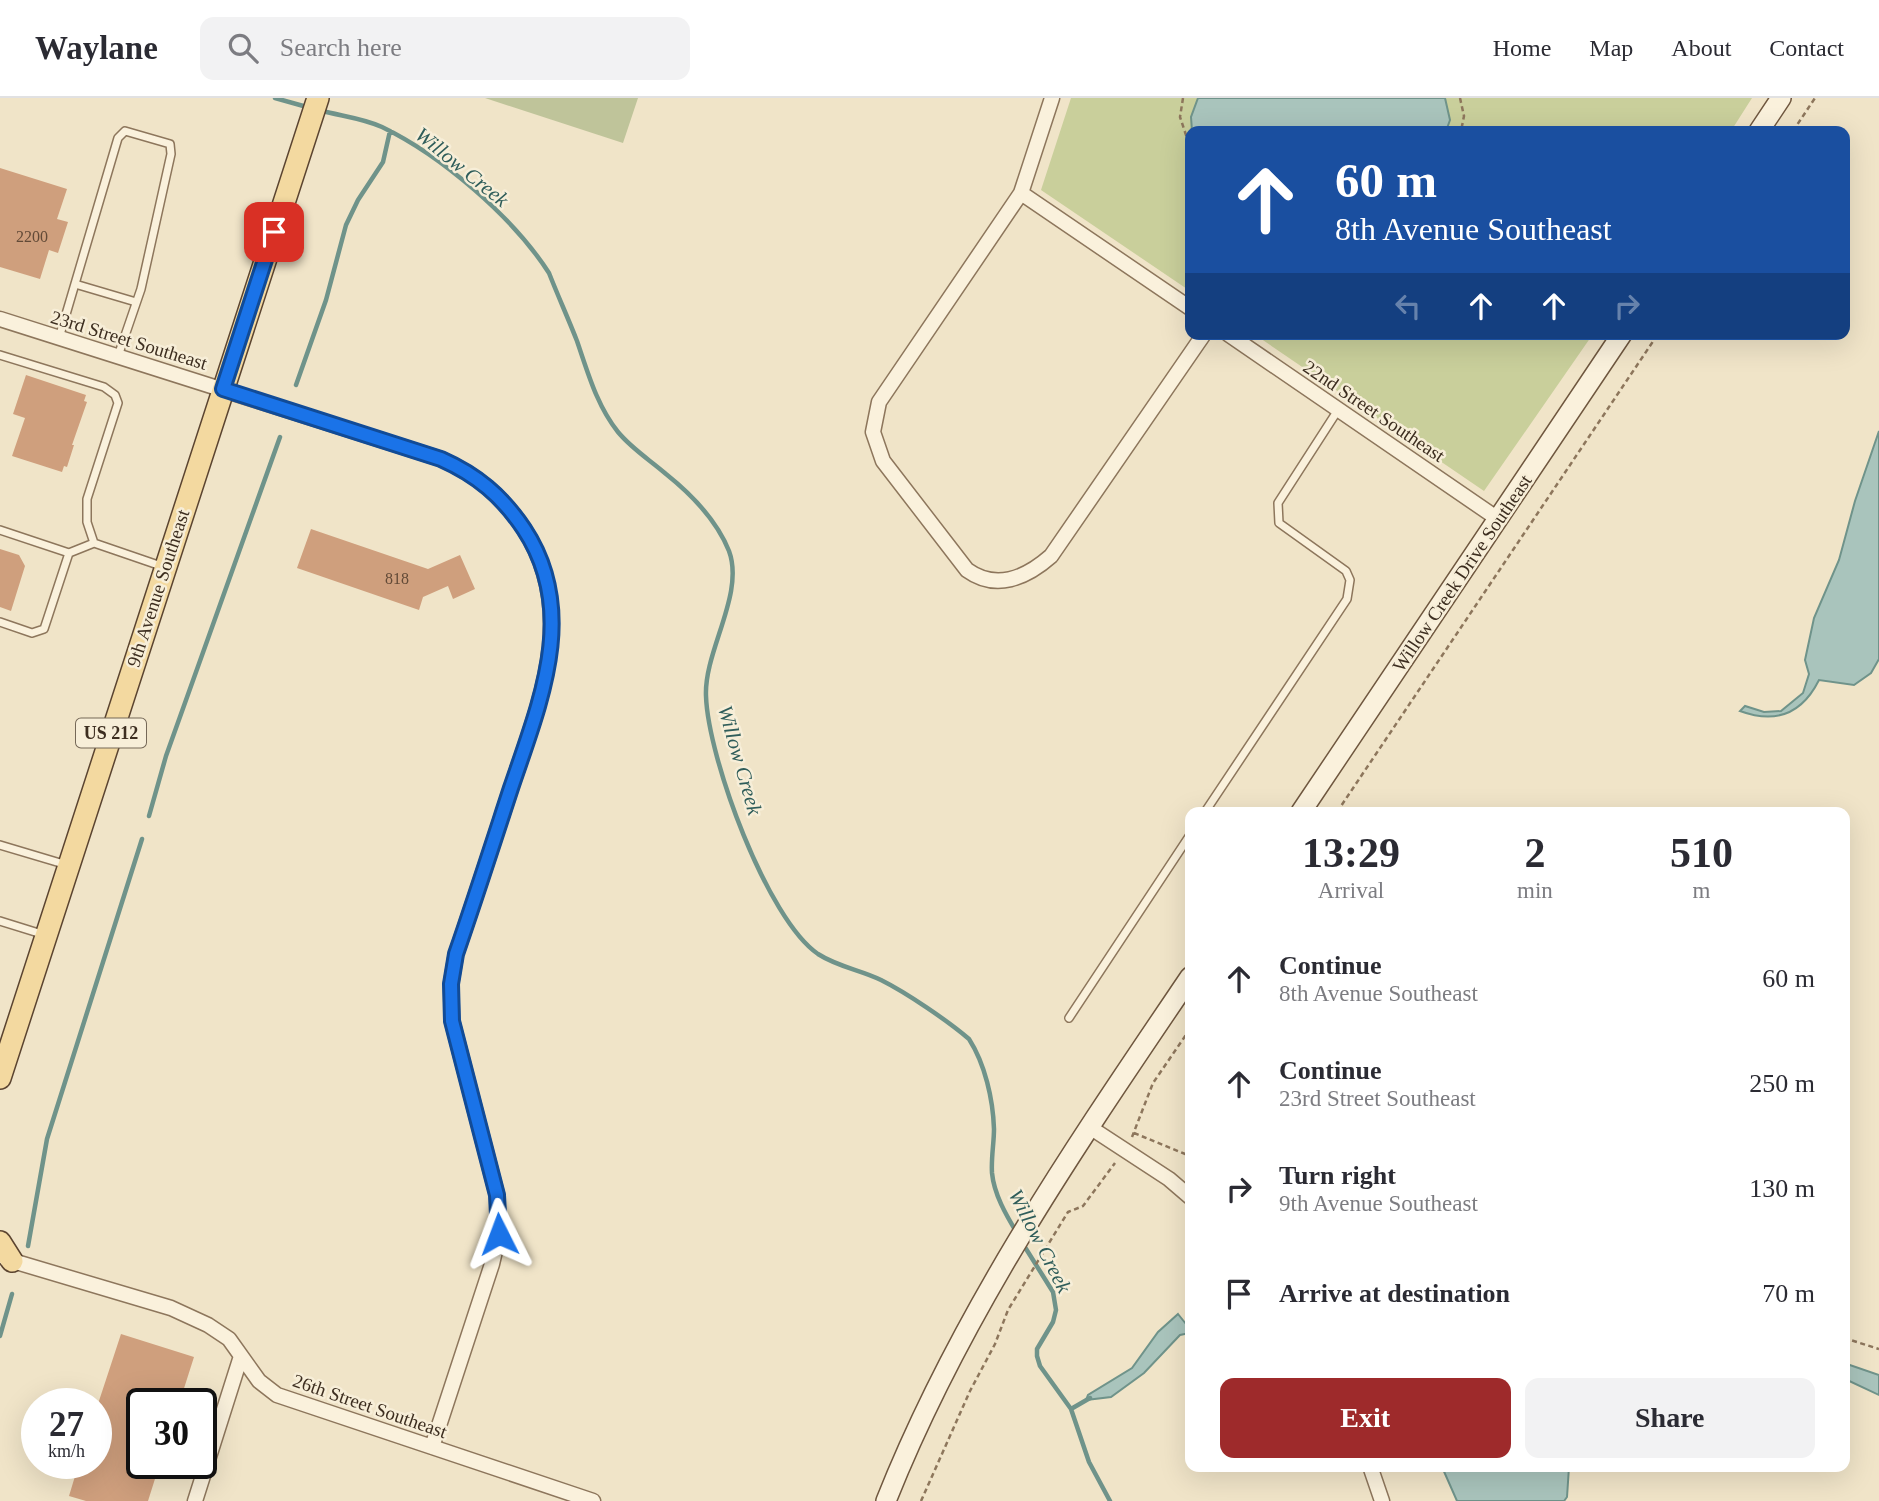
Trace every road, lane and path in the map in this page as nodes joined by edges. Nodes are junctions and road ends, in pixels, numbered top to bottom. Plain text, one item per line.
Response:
1 (318, 98) edge
2 (1052, 98) edge
3 (1183, 98) edge
4 (1460, 98) edge
5 (1781, 98) edge
6 (1815, 98) edge
7 (1462, 126) edge
8 (1762, 126) edge
9 (1796, 126) edge
10 (1185, 132) edge
11 (1021, 193) junction
12 (75, 284) junction
13 (136, 302) junction
14 (1185, 306) edge
15 (0, 319) edge
16 (59, 338) junction
17 (1200, 340) edge
18 (1237, 340) edge
19 (1618, 340) edge
20 (1654, 340) edge
21 (0, 355) edge
22 (118, 356) junction
23 (223, 389) junction
24 (1338, 410) junction
25 (1498, 519) junction
26 (0, 530) edge
27 (94, 543) junction
28 (69, 553) junction
29 (165, 567) junction
30 (0, 622) edge
31 (1208, 807) edge
32 (1304, 807) edge
33 (1340, 807) edge
34 (1185, 843) edge
35 (0, 845) edge
36 (68, 866) junction
37 (0, 921) edge
38 (46, 936) junction
39 (1185, 985) edge
40 (1069, 1018) dead end
41 (1185, 1036) edge
42 (0, 1078) edge
43 (1091, 1128) junction
44 (1134, 1133) junction
45 (1124, 1149) junction
46 (1185, 1154) edge
47 (1185, 1193) edge
48 (0, 1242) edge
49 (6, 1259) edge
50 (1850, 1340) edge
51 (1879, 1349) edge
52 (242, 1356) junction
53 (432, 1447) junction
54 (1372, 1472) edge
55 (195, 1501) edge
56 (593, 1501) edge
57 (886, 1501) edge
58 (921, 1501) edge
59 (1382, 1501) edge

1 - 23 main road, 9th Avenue Southeast / US 212
2 - 11 street
3 - 10 path
4 - 7 path
5 - 8 main road
6 - 9 path
11 - 14 street
11 - 17 street
12 - 13 lane
12 - 13 lane
12 - 16 lane
13 - 22 lane
15 - 16 street, 23rd Street Southeast
16 - 22 street, 23rd Street Southeast
18 - 24 street, 22nd Street Southeast
19 - 25 main road, Willow Creek Drive Southeast
20 - 33 path
21 - 27 lane
22 - 23 street, 23rd Street Southeast
23 - 29 main road, 9th Avenue Southeast / US 212
23 - 53 street, 23rd Street Southeast
24 - 25 street, 22nd Street Southeast
24 - 31 lane
25 - 32 main road, Willow Creek Drive Southeast
26 - 28 lane
27 - 28 lane
27 - 29 lane
28 - 30 lane
29 - 36 main road, 9th Avenue Southeast / US 212
34 - 40 lane
35 - 36 lane
36 - 38 main road, 9th Avenue Southeast / US 212
37 - 38 lane
38 - 42 main road, 9th Avenue Southeast / US 212
39 - 43 main road
41 - 44 path
43 - 45 street
43 - 57 main road
44 - 45 path
44 - 46 path
45 - 47 street
45 - 58 path
48 - 49 main road
49 - 52 street, 26th Street Southeast
50 - 51 path
52 - 53 street, 26th Street Southeast
52 - 55 street
53 - 56 street, 26th Street Southeast
54 - 59 street

